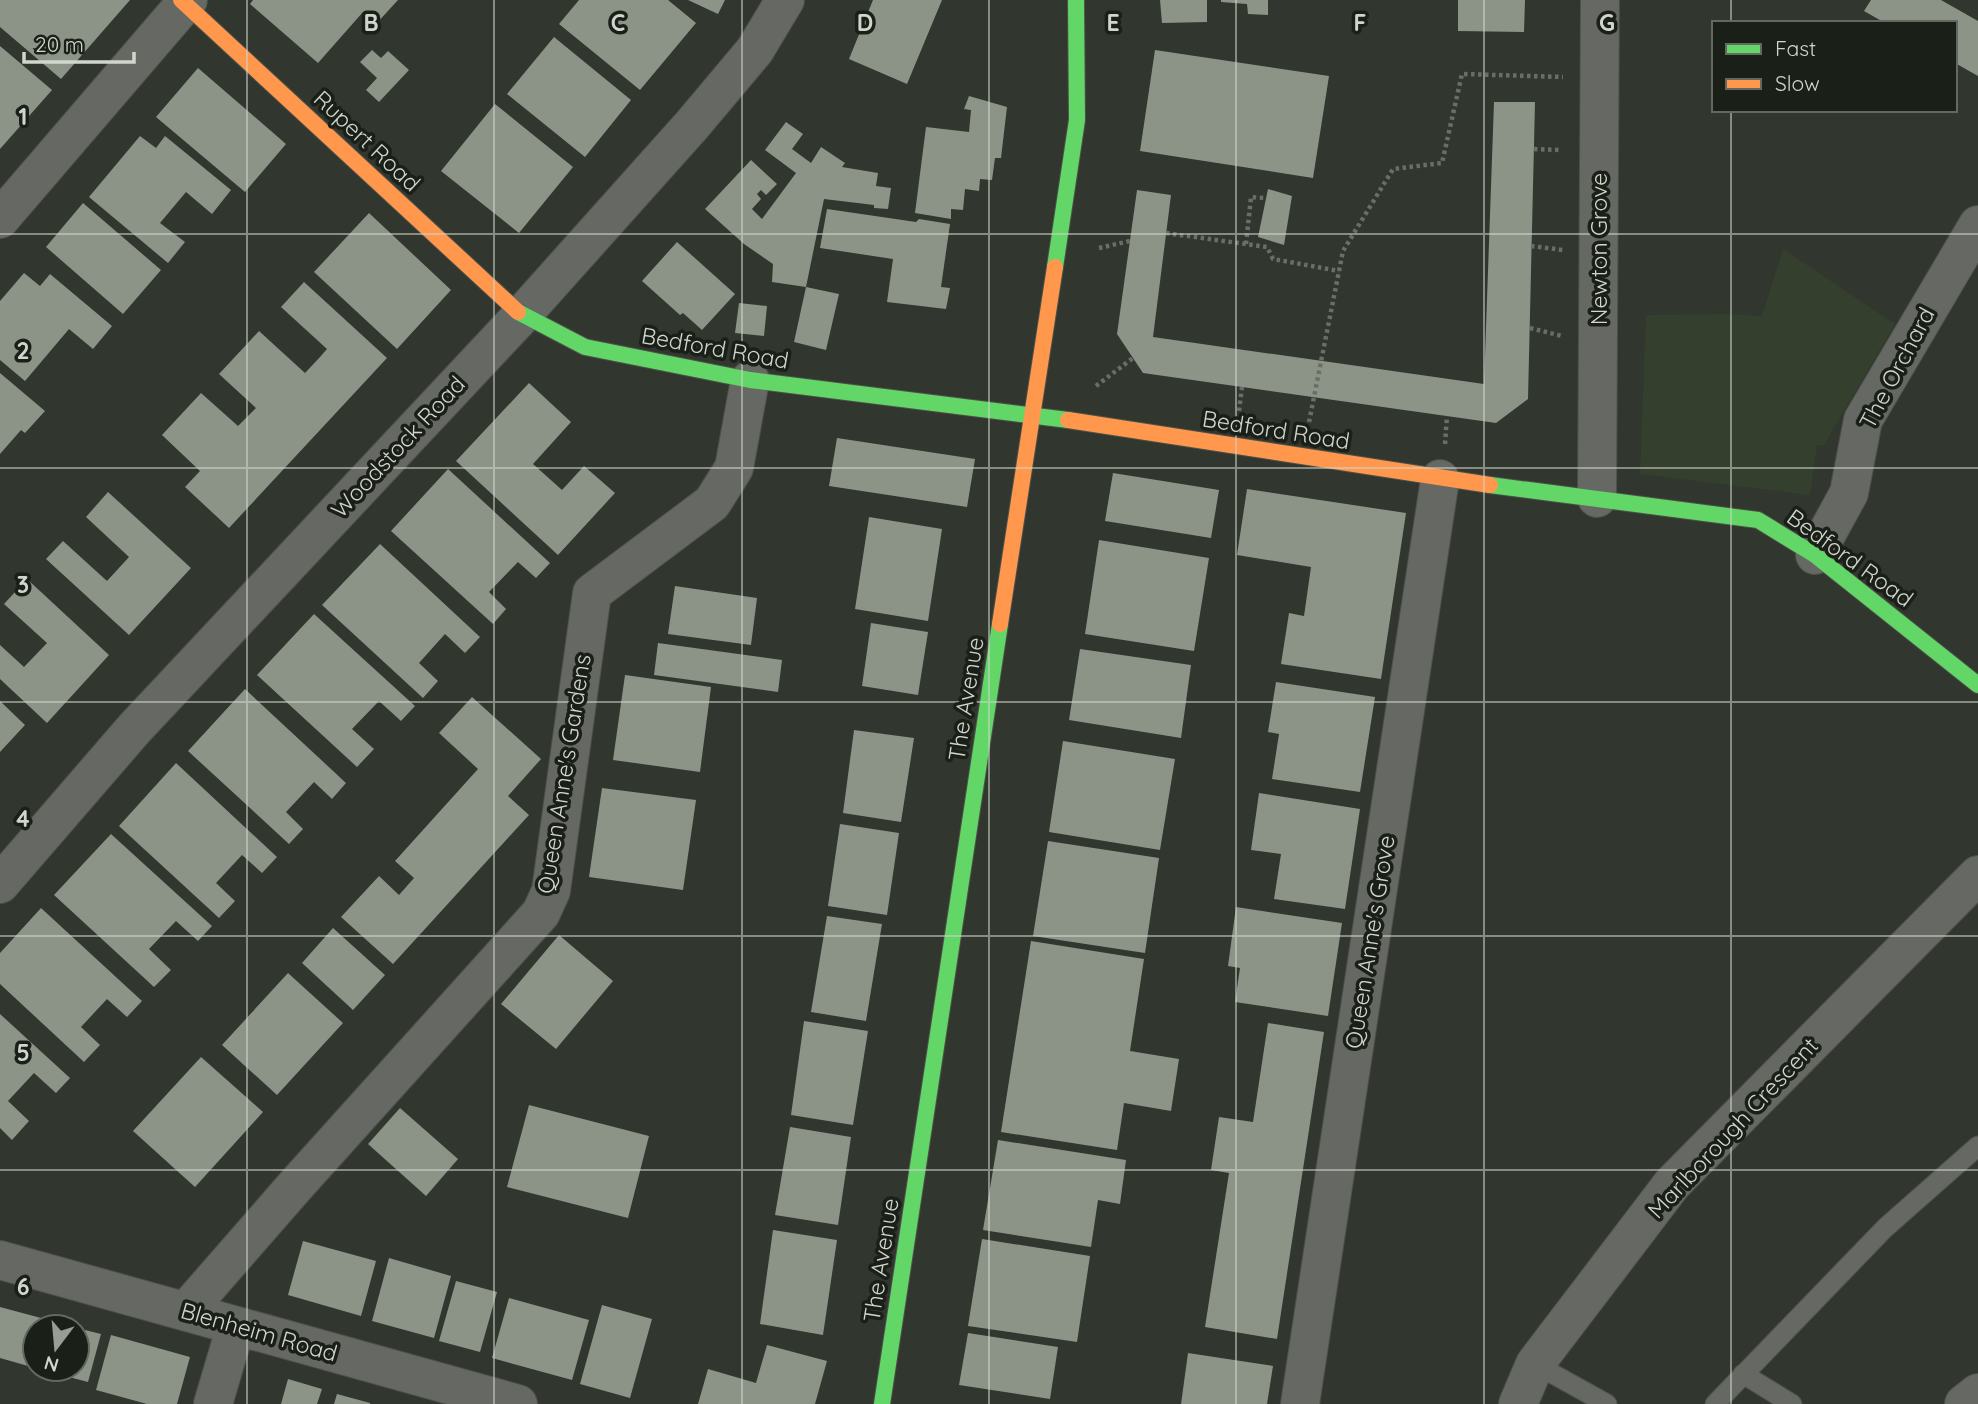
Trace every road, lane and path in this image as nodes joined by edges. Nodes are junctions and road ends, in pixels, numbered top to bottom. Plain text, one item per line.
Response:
1 (785, 0) edge
2 (1076, 0) edge
3 (1600, 0) edge
4 (184, 1) edge
5 (1574, 78) dead end
6 (1534, 149) dead end
7 (1572, 150) dead end
8 (1265, 198) dead end
9 (0, 219) edge
10 (1978, 225) edge
11 (1166, 233) dead end
12 (1130, 241) dead end
13 (1246, 244) junction
14 (1531, 246) dead end
15 (1099, 248) dead end
16 (1571, 251) dead end
17 (1339, 271) junction
18 (522, 315) junction
19 (1530, 328) dead end
20 (1569, 338) dead end
21 (1133, 358) dead end
22 (750, 380) junction
23 (1094, 387) dead end
24 (1242, 387) dead end
25 (1033, 414) junction
26 (1447, 416) dead end
27 (1238, 419) dead end
28 (1307, 430) dead end
29 (1442, 466) junction
30 (1597, 498) junction
31 (1815, 555) junction
32 (1978, 685) edge
33 (0, 884) edge
34 (1973, 891) edge
35 (1978, 1146) edge
36 (0, 1260) edge
37 (186, 1311) junction
38 (236, 1326) junction
39 (1535, 1364) junction
40 (1743, 1374) junction
41 (1978, 1393) edge
42 (213, 1404) edge
43 (518, 1404) edge
44 (882, 1404) edge
45 (1300, 1404) edge
46 (1518, 1404) edge
47 (1607, 1404) edge
48 (1715, 1404) edge
49 (1792, 1404) edge
50 (1964, 1404) edge

1 - 18 street, Woodstock Road
2 - 25 street, The Avenue
3 - 30 street, Newton Grove
4 - 9 street
4 - 18 street, Rupert Road
5 - 17 path
6 - 7 path
8 - 13 path
10 - 31 street, The Orchard
11 - 13 path
12 - 15 path
13 - 17 path
14 - 16 path
17 - 28 path
18 - 22 street, Bedford Road
18 - 33 street, Woodstock Road
19 - 20 path
21 - 23 path
22 - 25 street, Bedford Road
22 - 37 street, Queen Anne's Gardens
24 - 27 path
25 - 29 street, Bedford Road
25 - 44 street, The Avenue
26 - 29 path
29 - 30 street, Bedford Road
29 - 45 street, Queen Anne's Grove
30 - 31 street, Bedford Road
31 - 32 street, Bedford Road
34 - 39 street, Marlborough Crescent
35 - 40 lane
36 - 37 street, Blenheim Road
37 - 38 street, Blenheim Road
38 - 42 street
38 - 43 street, Blenheim Road
39 - 46 street, Marlborough Crescent
39 - 47 lane
40 - 48 lane
40 - 49 lane
41 - 50 street

